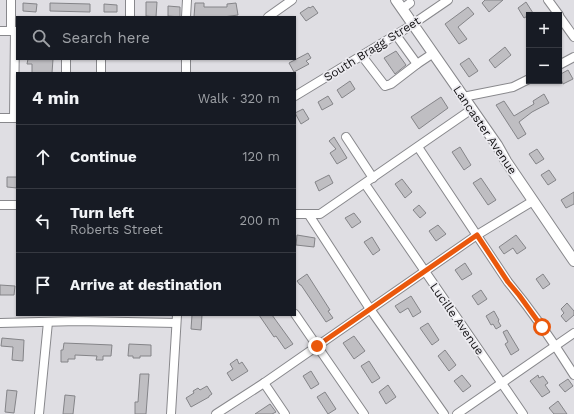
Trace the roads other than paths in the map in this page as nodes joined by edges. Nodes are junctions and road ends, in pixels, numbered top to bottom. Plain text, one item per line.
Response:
1 (11, 0) edge
2 (130, 0) edge
3 (187, 0) edge
4 (292, 0) edge
5 (396, 0) edge
6 (448, 0) edge
7 (548, 0) edge
8 (557, 12) edge
9 (130, 16) edge
10 (186, 16) edge
11 (269, 16) edge
12 (562, 19) edge
13 (413, 24) junction
14 (0, 30) edge
15 (14, 31) edge
16 (396, 35) junction
17 (574, 37) edge
18 (432, 54) junction
19 (362, 56) junction
20 (574, 57) edge
21 (66, 60) edge
22 (101, 60) edge
23 (186, 60) edge
24 (562, 63) edge
25 (417, 64) junction
26 (66, 72) edge
27 (101, 72) edge
28 (186, 72) edge
29 (526, 80) edge
30 (296, 95) edge
31 (463, 97) junction
32 (472, 109) junction
33 (0, 118) edge
34 (15, 118) edge
35 (346, 137) dead end
36 (418, 147) junction
37 (373, 178) junction
38 (365, 184) junction
39 (533, 200) junction
40 (0, 205) edge
41 (16, 206) edge
42 (296, 214) edge
43 (309, 215) junction
44 (477, 235) junction
45 (574, 261) edge
46 (425, 272) junction
47 (370, 309) junction
48 (296, 315) edge
49 (177, 319) edge
50 (48, 322) junction
51 (0, 323) edge
52 (574, 333) edge
53 (317, 346) junction
54 (555, 346) junction
55 (574, 375) edge
56 (264, 383) junction
57 (501, 383) junction
58 (39, 414) edge
59 (171, 414) edge
60 (216, 414) edge
61 (285, 414) edge
62 (364, 414) edge
63 (444, 414) edge
64 (457, 414) edge
65 (523, 414) edge

1 - 15 street
2 - 9 street
3 - 10 street
4 - 11 street
5 - 13 main road, Lancaster Avenue
6 - 13 street, South Bragg Street
7 - 8 street
12 - 17 street
13 - 16 street, South Bragg Street
13 - 18 main road, Lancaster Avenue
14 - 15 street
15 - 34 street
16 - 19 street, South Bragg Street
16 - 25 street
18 - 25 street
18 - 31 main road, Lancaster Avenue
19 - 25 street
19 - 30 street, South Bragg Street
20 - 24 street
21 - 26 street
22 - 27 street
23 - 28 street
29 - 31 street
31 - 32 main road, Lancaster Avenue
32 - 36 street
32 - 39 main road, Lancaster Avenue
33 - 34 street
35 - 37 street
36 - 37 street
36 - 44 street
37 - 38 street
38 - 43 street
38 - 46 street, Lucille Avenue
39 - 44 street
39 - 45 main road, Lancaster Avenue
40 - 41 street
42 - 43 street
43 - 47 street
44 - 46 street
44 - 54 street
46 - 47 street
46 - 57 street, Lucille Avenue
47 - 53 street
47 - 63 street
48 - 53 street
49 - 50 street
49 - 59 street
50 - 51 street
50 - 58 street
52 - 54 street
53 - 56 street
53 - 62 street
54 - 55 street
54 - 57 street
56 - 60 street
56 - 61 street
57 - 64 street
57 - 65 street, Lucille Avenue

